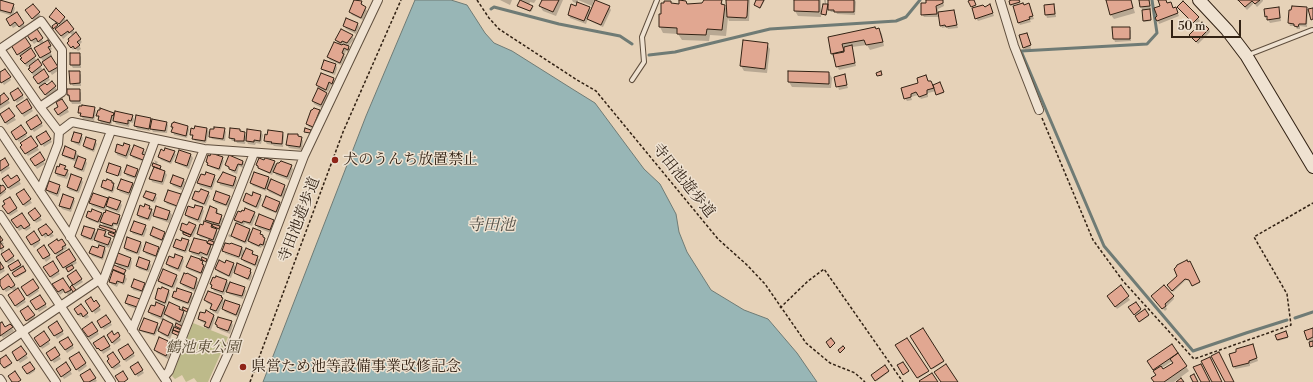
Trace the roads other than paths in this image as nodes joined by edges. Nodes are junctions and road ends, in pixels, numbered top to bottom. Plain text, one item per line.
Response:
1 (378, 0) edge
2 (657, 0) edge
3 (1000, 0) edge
4 (1199, 0) edge
5 (1312, 30) dead end
6 (1246, 55) junction
7 (632, 80) dead end
8 (40, 107) junction
9 (1039, 110) road end
10 (111, 131) junction
11 (0, 132) edge
12 (59, 132) junction
13 (155, 140) junction
14 (204, 149) junction
15 (254, 153) junction
16 (304, 156) junction
17 (1313, 167) edge
18 (40, 191) junction
19 (0, 215) edge
20 (70, 237) junction
21 (100, 282) junction
22 (0, 299) edge
23 (60, 306) junction
24 (132, 330) junction
25 (22, 332) junction
26 (0, 347) edge
27 (0, 379) edge
28 (165, 380) edge
29 (2, 382) edge
30 (56, 382) edge
31 (111, 382) edge
32 (215, 382) edge

1 - 16 street
2 - 7 lane
3 - 9 street
4 - 6 street
5 - 6 lane
6 - 17 street
8 - 8 street
8 - 12 street
10 - 12 street
10 - 13 street
10 - 20 street
11 - 18 street
12 - 18 street
13 - 14 street
13 - 21 street
14 - 15 street
14 - 24 street
15 - 16 street
15 - 28 street
16 - 32 street
18 - 20 street
19 - 23 street
20 - 21 street
21 - 23 street
21 - 24 street
22 - 25 street
23 - 25 street
23 - 31 street
24 - 28 street
25 - 26 street
25 - 30 street
27 - 29 street

